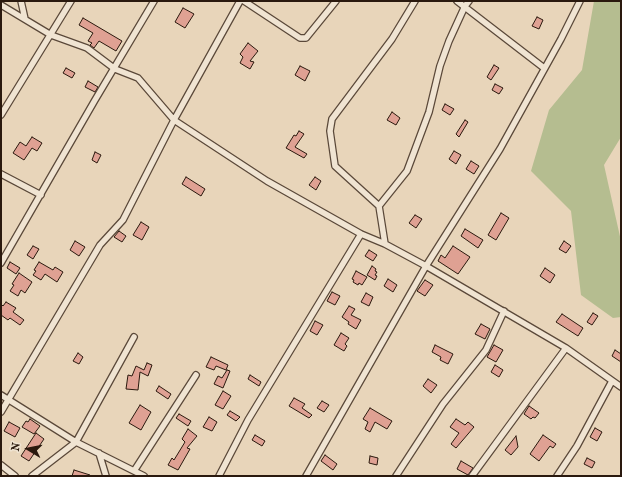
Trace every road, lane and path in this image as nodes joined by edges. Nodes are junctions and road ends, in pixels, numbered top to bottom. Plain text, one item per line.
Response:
1 (7, 1) edge
2 (21, 1) edge
3 (72, 1) edge
4 (154, 1) edge
5 (240, 1) edge
6 (244, 1) edge
7 (336, 1) edge
8 (415, 1) edge
9 (457, 1) edge
10 (580, 1) edge
11 (467, 3) edge
12 (2, 6) edge
13 (25, 19) junction
14 (51, 34) junction
15 (544, 68) junction
16 (115, 69) junction
17 (3, 106) edge
18 (1, 115) edge
19 (174, 120) junction
20 (1, 174) edge
21 (41, 195) junction
22 (379, 206) junction
23 (361, 234) junction
24 (385, 244) junction
25 (1, 263) edge
26 (426, 266) junction
27 (504, 311) junction
28 (134, 337) dead end
29 (566, 348) junction
30 (196, 375) dead end
31 (612, 380) junction
32 (621, 387) edge
33 (1, 395) edge
34 (8, 400) junction
35 (1, 412) edge
36 (76, 442) junction
37 (99, 453) junction
38 (1, 465) edge
39 (134, 471) junction
40 (15, 476) edge
41 (32, 476) edge
42 (106, 476) edge
43 (144, 476) edge
44 (219, 476) edge
45 (306, 476) edge
46 (396, 476) edge
47 (472, 476) edge
48 (557, 476) edge

1 - 12 street
2 - 13 street
3 - 14 street
4 - 16 street
5 - 19 street
6 - 7 street
8 - 22 street
9 - 11 street
10 - 15 street
11 - 15 street
11 - 22 street
12 - 13 street
13 - 14 street
14 - 16 street
14 - 17 street
15 - 26 street
16 - 19 street
16 - 21 street
17 - 18 street
19 - 23 street
19 - 34 street
20 - 21 street
21 - 25 street
22 - 24 street
23 - 24 street
23 - 44 street
24 - 26 street
26 - 27 street
26 - 45 street
27 - 29 street
27 - 46 street
28 - 36 street
29 - 31 street
29 - 47 street
30 - 39 street
31 - 32 street
31 - 48 street
33 - 34 street
34 - 35 street
34 - 36 street
36 - 37 street
36 - 41 street
37 - 39 street
37 - 42 street
38 - 40 street
39 - 43 street

